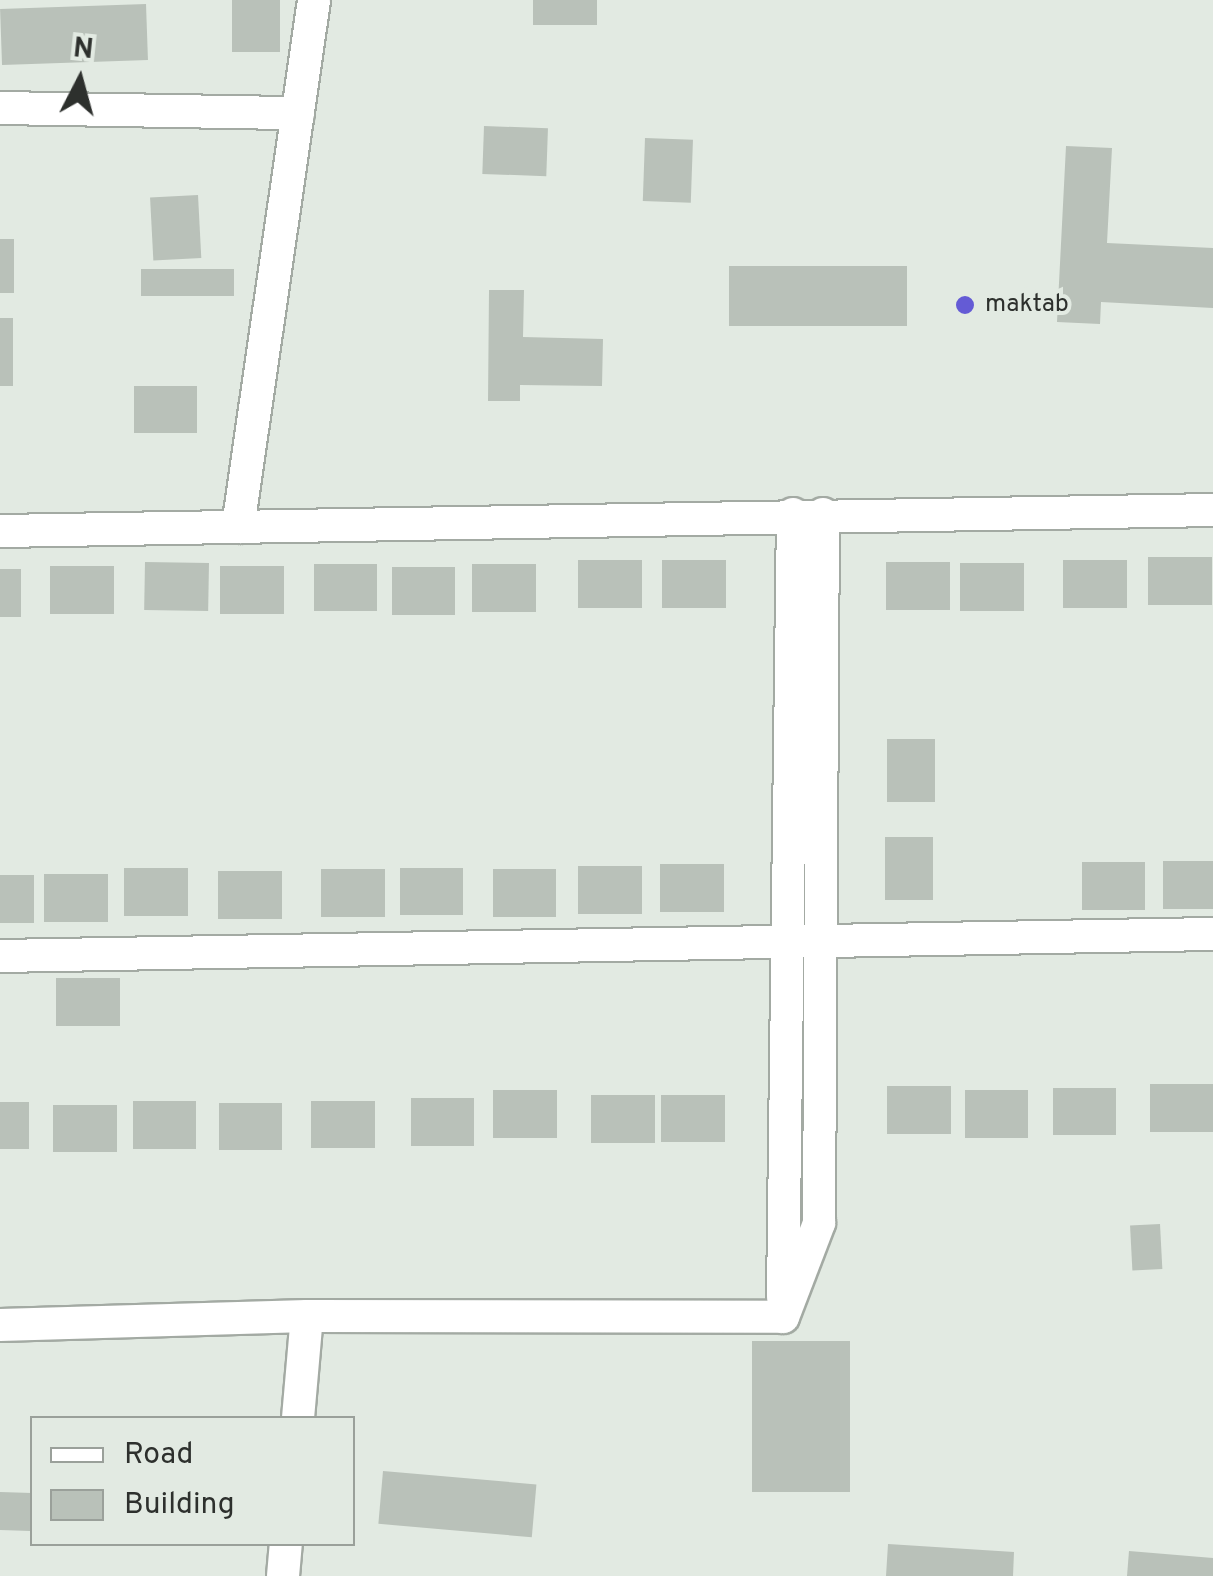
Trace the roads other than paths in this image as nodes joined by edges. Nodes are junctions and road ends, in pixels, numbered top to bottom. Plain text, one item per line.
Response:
1 (314, 0) edge
2 (0, 108) edge
3 (298, 113) junction
4 (1213, 510) edge
5 (808, 514) junction
6 (238, 527) junction
7 (0, 531) edge
8 (1213, 934) edge
9 (821, 944) junction
10 (784, 946) junction
11 (0, 956) edge
12 (307, 1316) junction
13 (783, 1317) junction
14 (0, 1325) edge
15 (298, 1416) edge
16 (286, 1546) edge
17 (283, 1576) edge

1 - 3 street
2 - 3 street
3 - 6 street
4 - 5 street
5 - 6 street
5 - 9 street
5 - 10 street
6 - 7 street
8 - 9 street
9 - 10 street
9 - 13 street
10 - 11 street
10 - 13 street
12 - 13 street
12 - 14 street
12 - 15 street
16 - 17 street

